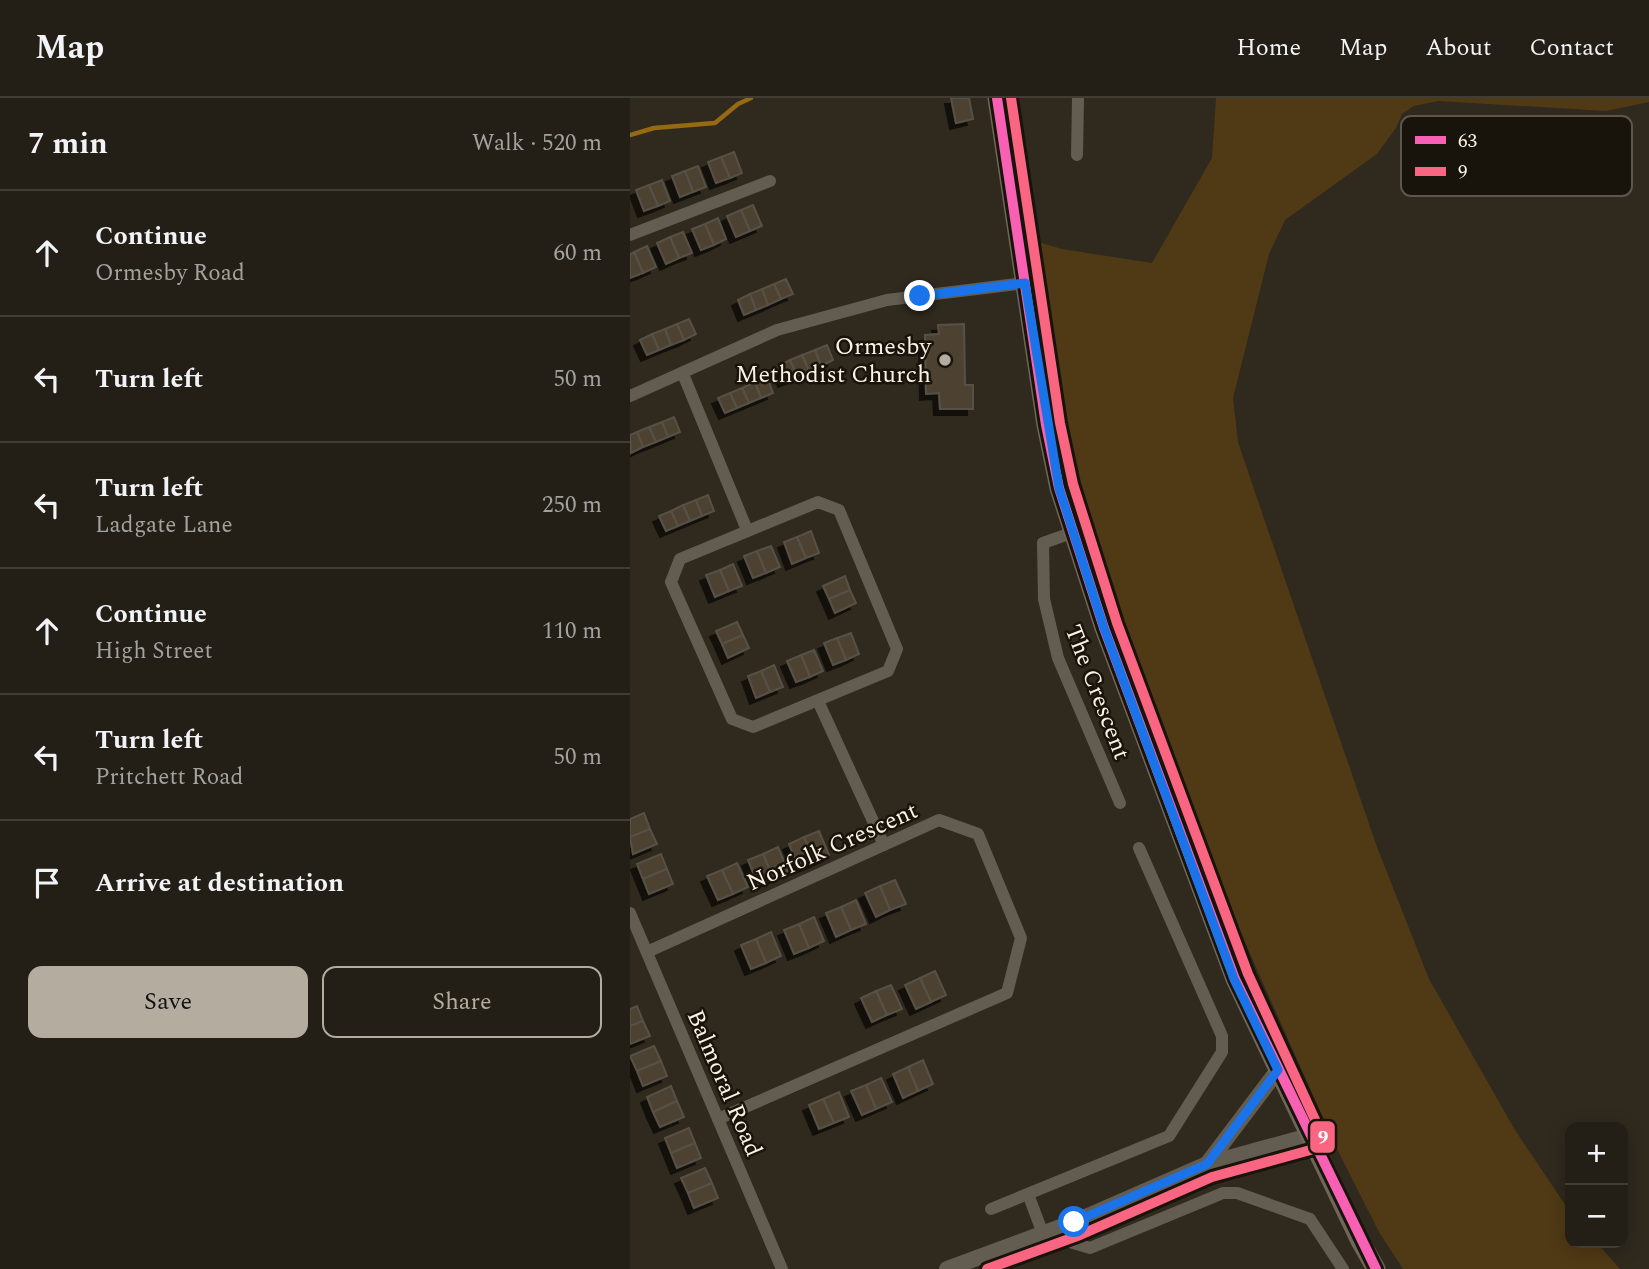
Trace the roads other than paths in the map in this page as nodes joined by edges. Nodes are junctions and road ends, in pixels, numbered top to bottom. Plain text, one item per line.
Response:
1 (997, 98) edge
2 (1077, 98) edge
3 (1077, 155) dead end
4 (770, 181) dead end
5 (630, 235) edge
6 (1025, 283) junction
7 (683, 374) junction
8 (630, 396) edge
9 (747, 530) junction
10 (1074, 532) junction
11 (818, 701) junction
12 (1120, 803) dead end
13 (884, 845) junction
14 (1139, 848) dead end
15 (630, 913) edge
16 (647, 953) junction
17 (1278, 1070) junction
18 (718, 1119) junction
19 (1309, 1136) junction
20 (1207, 1164) junction
21 (1028, 1194) junction
22 (990, 1209) dead end
23 (1043, 1234) junction
24 (782, 1269) edge
25 (947, 1269) edge
26 (1343, 1269) edge
27 (1376, 1269) edge

1 - 6 main road
2 - 3 street
4 - 5 street
6 - 7 street
6 - 10 main road
7 - 8 street
7 - 9 street
9 - 11 street
9 - 11 street
10 - 12 street, The Crescent
10 - 17 main road
11 - 13 street
13 - 16 street, Norfolk Crescent
13 - 18 street, Norfolk Crescent
14 - 21 street
15 - 16 street, Balmoral Road
16 - 18 street, Balmoral Road
17 - 19 main road
17 - 20 street
18 - 24 street, Balmoral Road
19 - 20 street
19 - 27 main road
20 - 23 street
21 - 22 street
21 - 23 street
23 - 25 street
23 - 26 street

